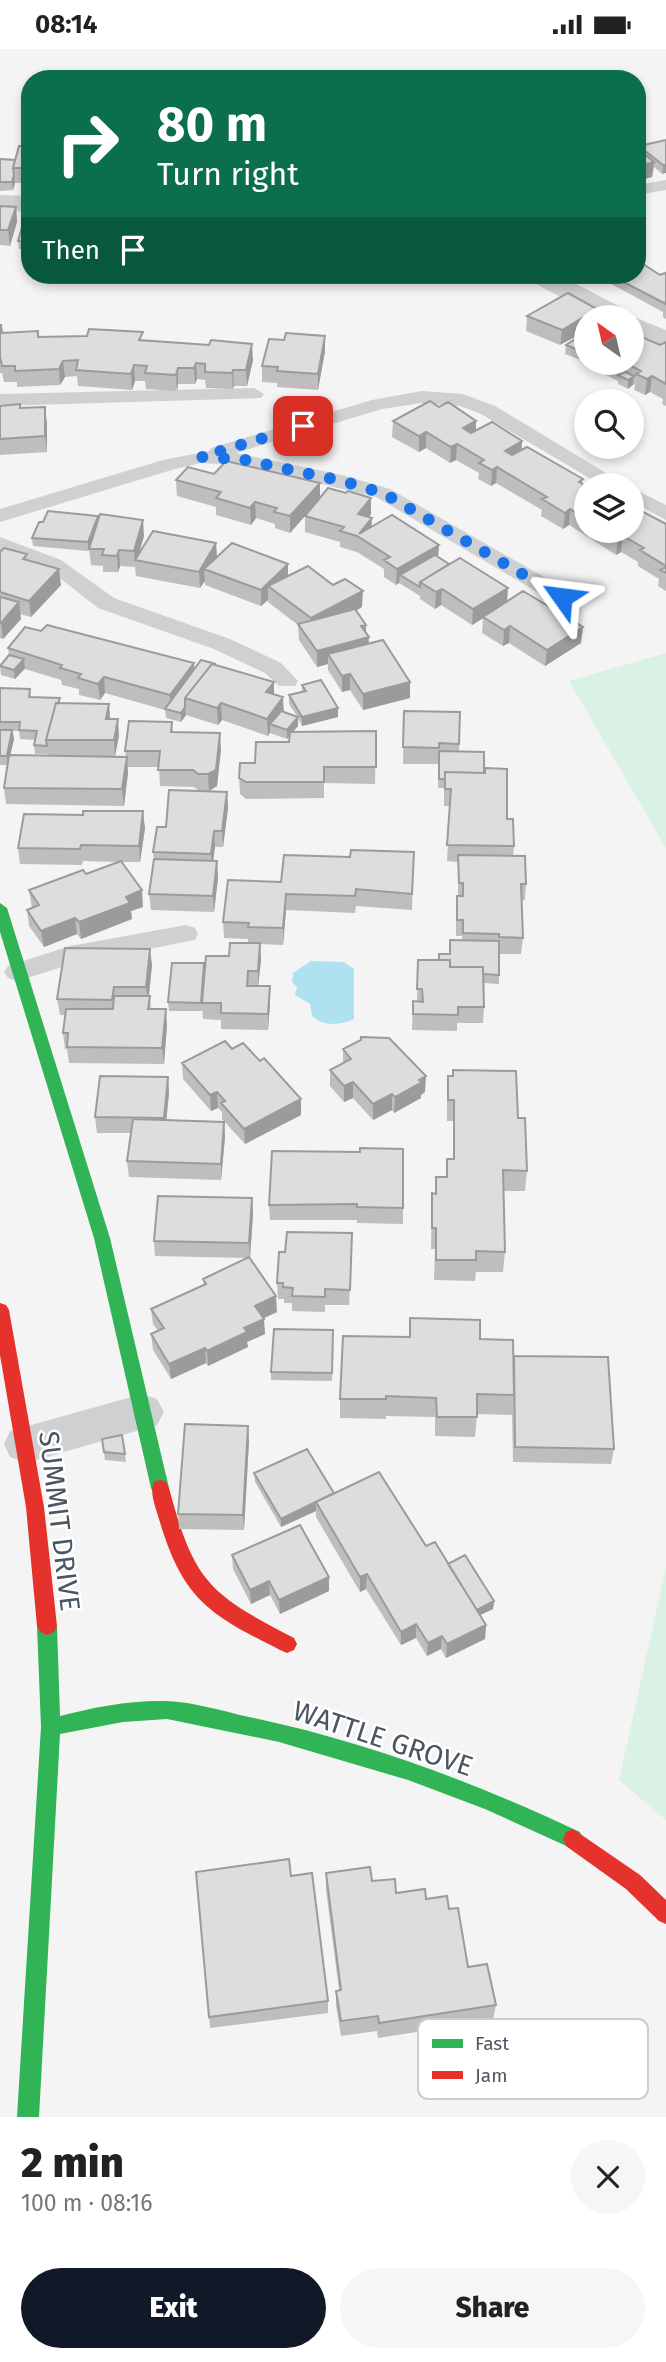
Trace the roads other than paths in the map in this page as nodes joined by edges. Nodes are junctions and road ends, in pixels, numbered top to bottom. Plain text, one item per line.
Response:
1 (666, 185) edge
2 (646, 188) edge
3 (0, 203) edge
4 (21, 204) edge
5 (557, 284) edge
6 (596, 305) edge
7 (644, 330) edge
8 (666, 341) edge
9 (254, 394) dead end
10 (0, 400) edge
11 (201, 457) junction
12 (596, 473) edge
13 (644, 501) edge
14 (666, 514) edge
15 (0, 516) edge
16 (0, 543) edge
17 (562, 597) dead end
18 (287, 681) dead end
19 (0, 908) edge
20 (186, 934) dead end
21 (17, 972) junction
22 (0, 1310) edge
23 (142, 1412) junction
24 (26, 1444) junction
25 (286, 1644) dead end
26 (51, 1727) junction
27 (666, 1914) edge
28 (28, 2117) edge

1 - 2 lane
3 - 4 street
5 - 6 street
7 - 8 street
9 - 10 lane
11 - 12 lane
11 - 15 lane
11 - 17 lane
13 - 14 lane
16 - 18 lane
19 - 21 street
20 - 21 lane
21 - 23 street
22 - 24 street, SUMMIT DRIVE
23 - 24 street
23 - 25 street
24 - 26 street, SUMMIT DRIVE
26 - 27 street, WATTLE GROVE
26 - 28 street, SUMMIT DRIVE

